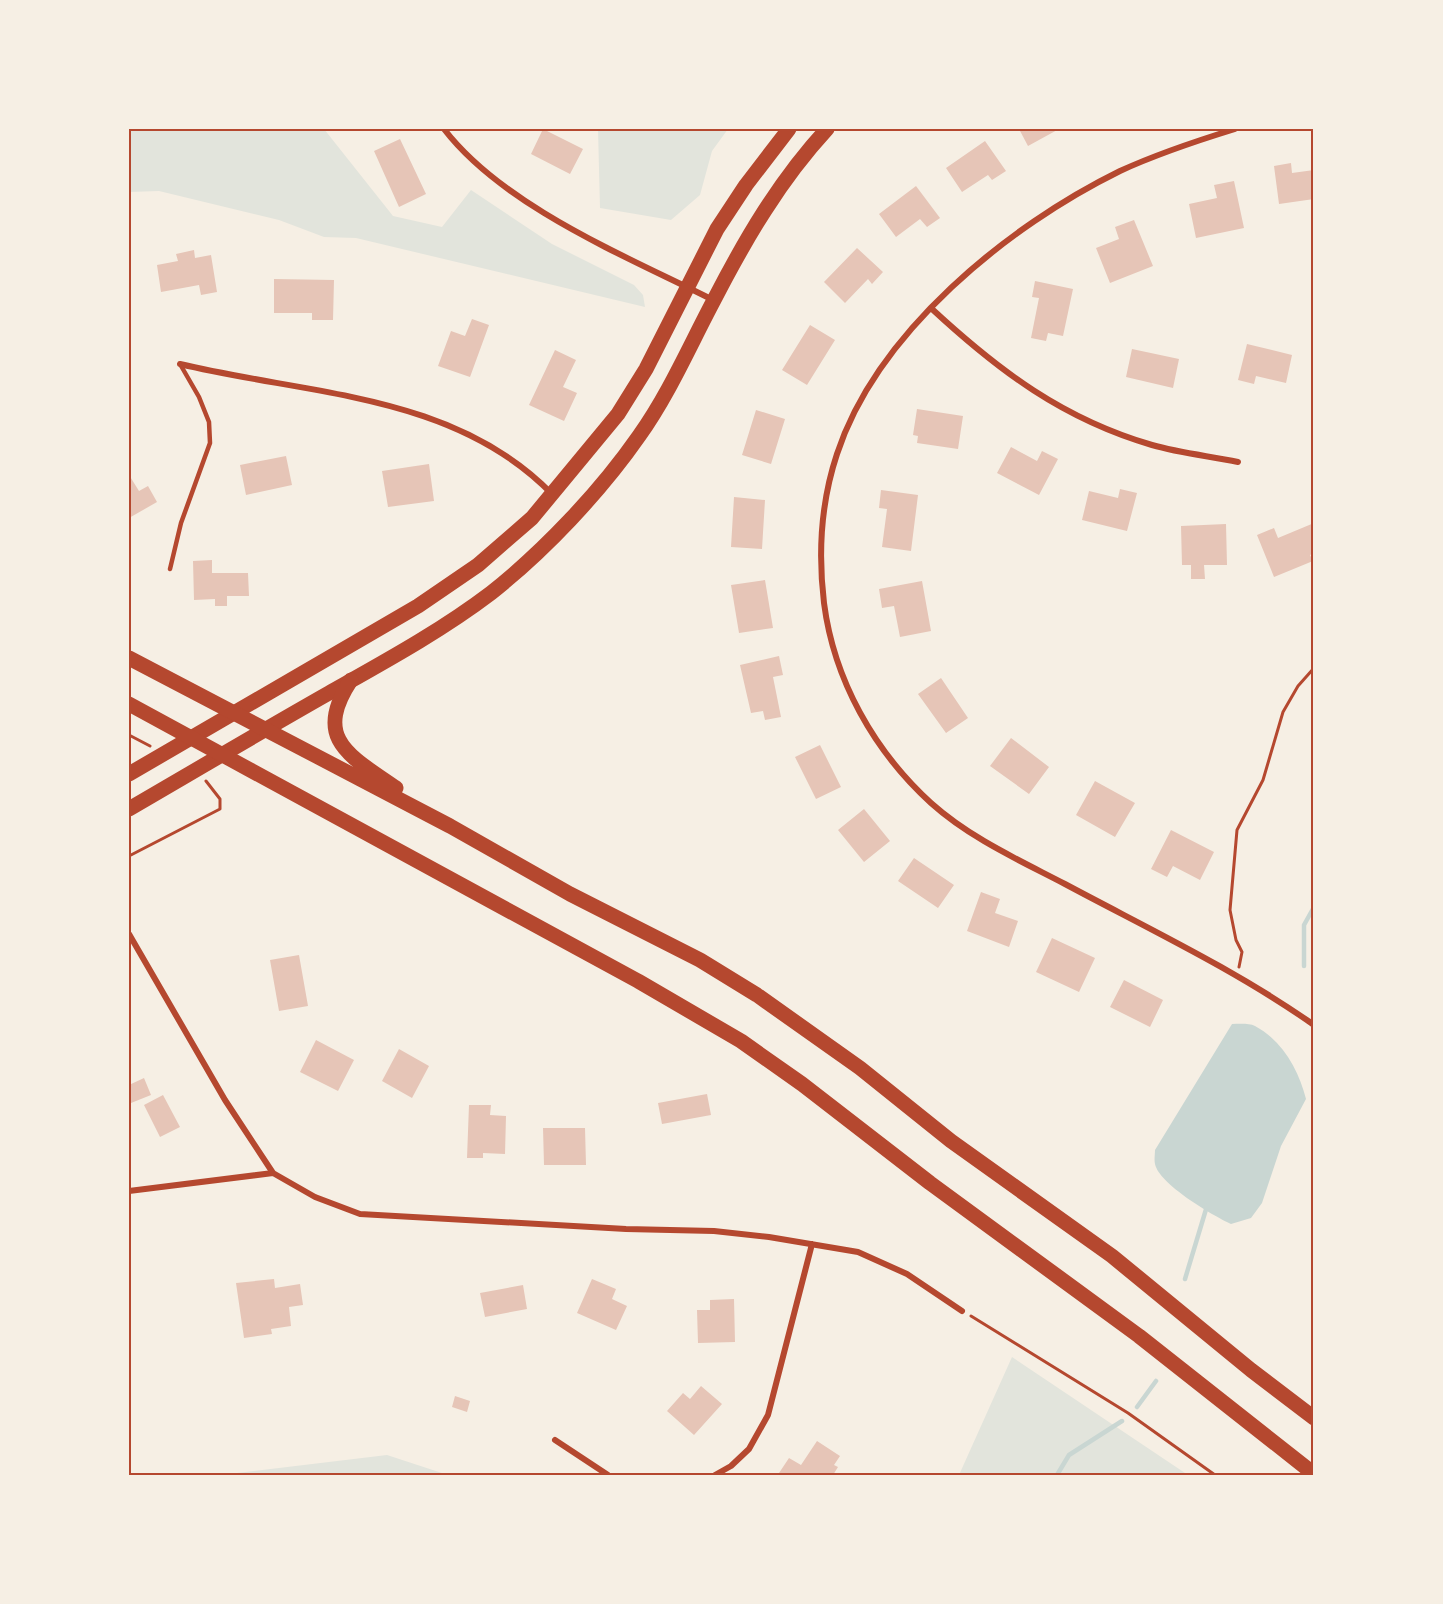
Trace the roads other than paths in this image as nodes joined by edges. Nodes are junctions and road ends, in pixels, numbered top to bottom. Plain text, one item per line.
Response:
1 (444, 129) edge
2 (789, 129) edge
3 (827, 129) edge
4 (1235, 129) edge
5 (687, 287) junction
6 (713, 300) junction
7 (932, 309) junction
8 (180, 364) joint
9 (1238, 462) dead end
10 (552, 494) junction
11 (170, 569) dead end
12 (129, 658) edge
13 (351, 680) junction
14 (129, 704) edge
15 (234, 713) junction
16 (266, 729) junction
17 (193, 737) junction
18 (223, 754) junction
19 (129, 774) edge
20 (129, 808) edge
21 (450, 826) junction
22 (129, 934) edge
23 (1314, 1025) edge
24 (273, 1173) junction
25 (129, 1191) edge
26 (812, 1244) junction
27 (962, 1311) road end
28 (1314, 1418) edge
29 (555, 1440) dead end
30 (1314, 1474) edge
31 (608, 1475) edge
32 (715, 1475) edge

1 - 5 street
2 - 5 main road
3 - 6 main road
4 - 7 street
5 - 6 street
5 - 10 main road
6 - 13 main road
7 - 9 street
7 - 23 street
8 - 10 street
8 - 11 lane
10 - 15 main road
12 - 15 main road
13 - 16 main road
13 - 21 main road
14 - 17 main road
15 - 16 main road
15 - 17 main road
16 - 18 main road
16 - 21 main road
17 - 18 main road
17 - 19 main road
18 - 20 main road
18 - 30 main road
21 - 28 main road
22 - 24 street
24 - 25 street
24 - 26 street
26 - 27 street
26 - 32 street
29 - 31 street

